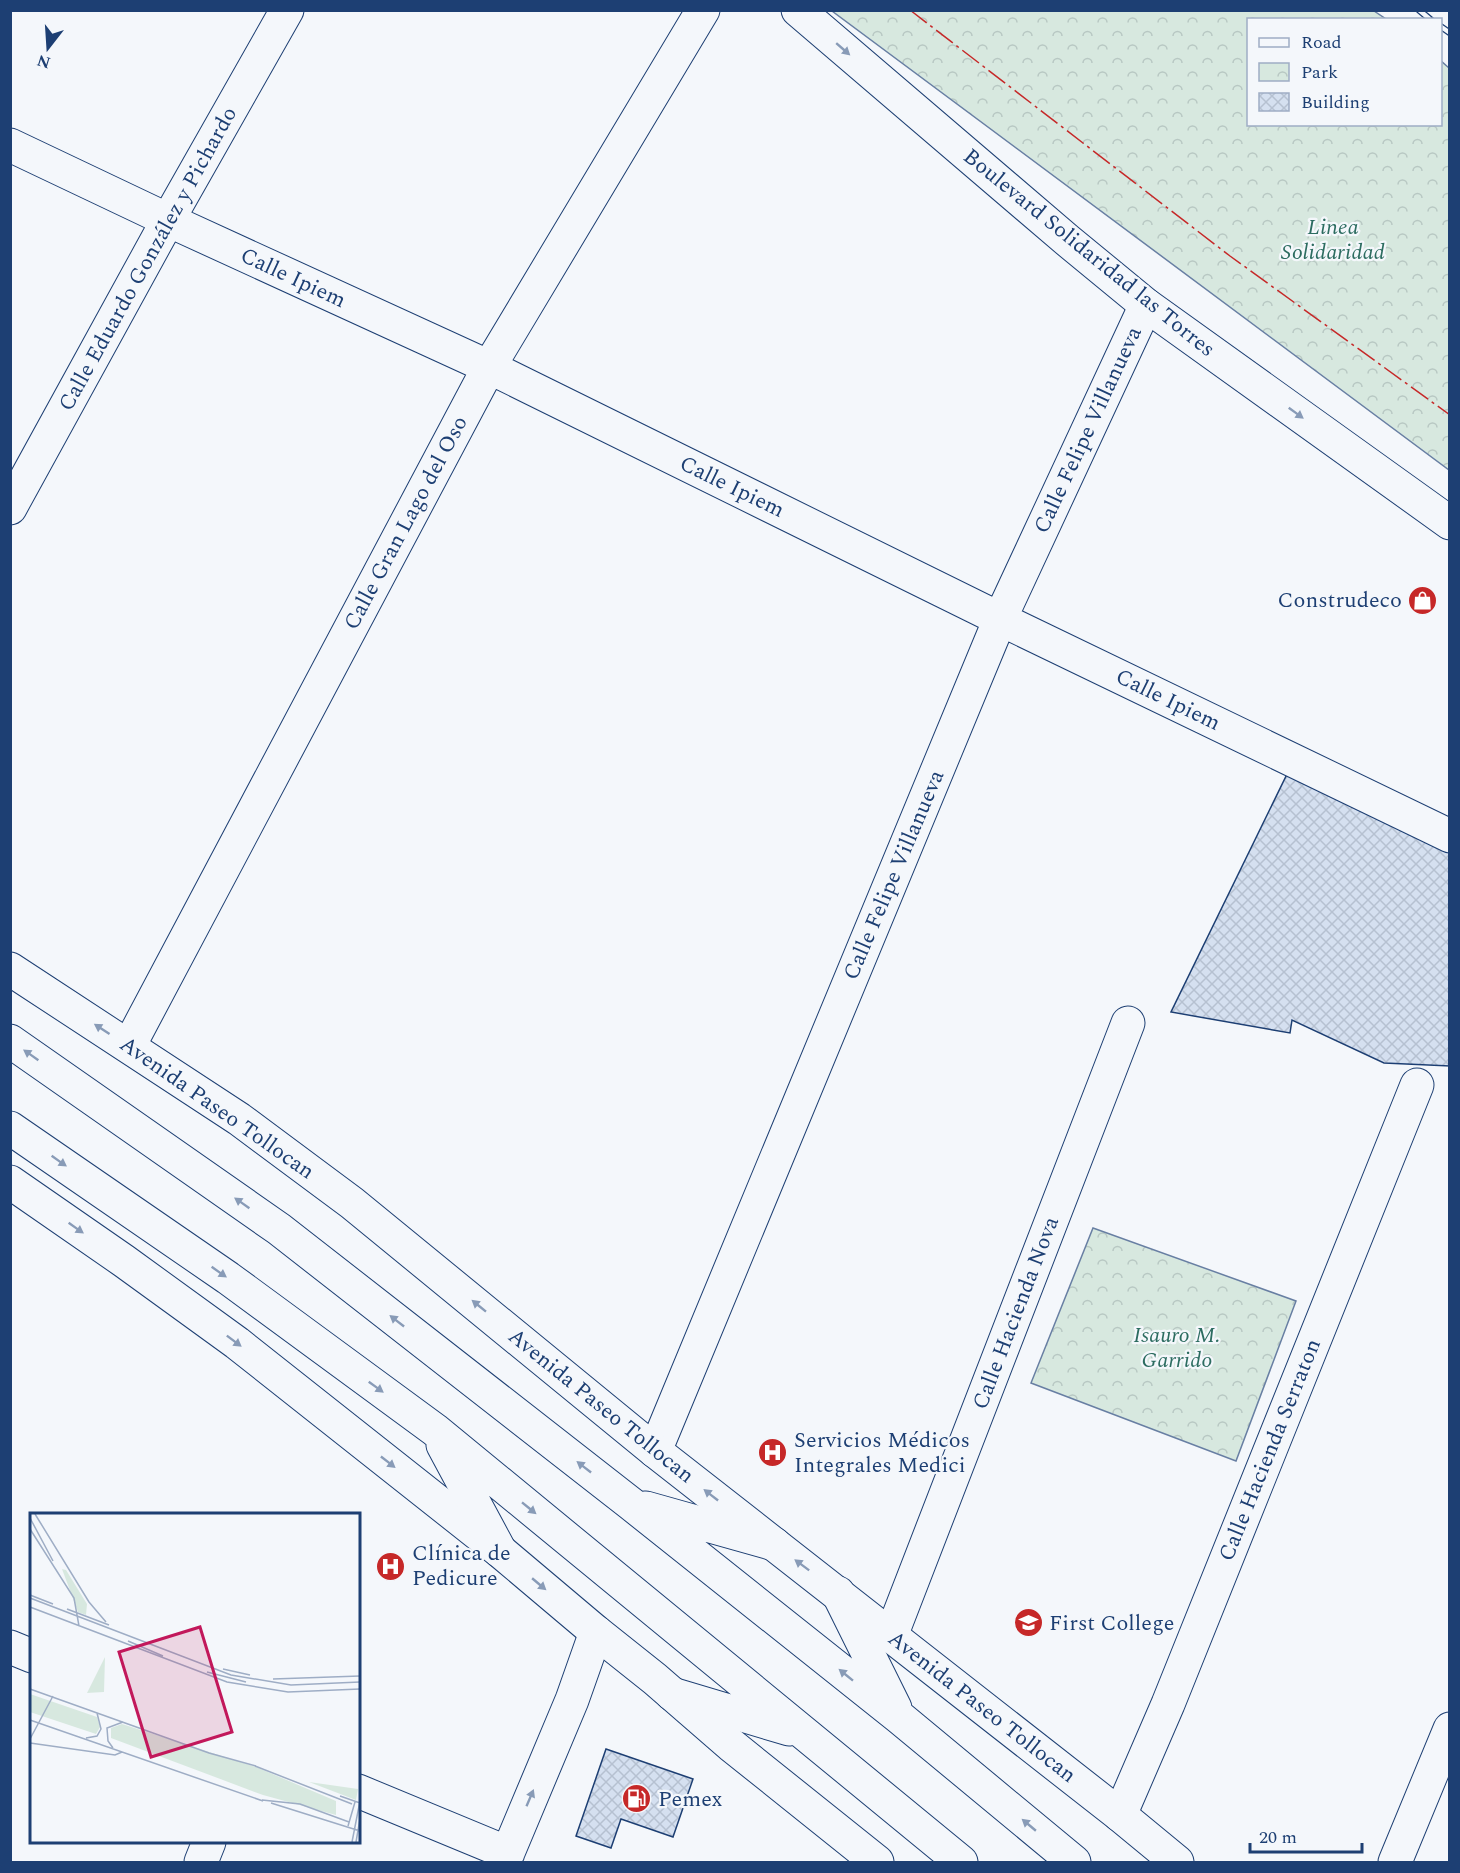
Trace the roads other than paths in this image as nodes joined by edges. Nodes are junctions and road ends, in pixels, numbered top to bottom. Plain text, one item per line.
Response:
1 (287, 10) edge
2 (703, 10) edge
3 (798, 10) edge
4 (10, 146) edge
5 (168, 220) junction
6 (1146, 305) junction
7 (489, 367) junction
8 (10, 508) edge
9 (1449, 523) edge
10 (1000, 619) junction
11 (1449, 836) edge
12 (10, 969) edge
13 (1128, 1023) dead end
14 (10, 1041) edge
15 (129, 1046) junction
16 (1417, 1085) dead end
17 (10, 1128) edge
18 (10, 1182) edge
19 (435, 1430) junction
20 (655, 1451) junction
21 (630, 1503) junction
22 (774, 1544) junction
23 (500, 1551) junction
24 (838, 1593) junction
25 (596, 1632) junction
26 (891, 1636) junction
27 (10, 1647) edge
28 (30, 1655) edge
29 (672, 1694) junction
30 (899, 1717) junction
31 (1449, 1729) edge
32 (804, 1733) junction
33 (360, 1792) edge
34 (1120, 1815) junction
35 (209, 1843) edge
36 (506, 1858) edge
37 (201, 1863) edge
38 (877, 1863) edge
39 (960, 1863) edge
40 (1074, 1863) edge
41 (1177, 1863) edge
42 (1395, 1863) edge

1 - 5 main road, Calle Eduardo González y Pichardo
2 - 7 main road, Calle Gran Lago del Oso
3 -> 6 main road, Boulevard Solidaridad las Torres
4 - 5 main road, Calle Ipiem
5 - 7 main road, Calle Ipiem
5 - 8 main road, Calle Eduardo González y Pichardo
6 -> 9 main road, Boulevard Solidaridad las Torres
6 - 10 main road, Calle Felipe Villanueva
7 - 10 main road, Calle Ipiem
7 - 15 main road, Calle Gran Lago del Oso
10 - 11 main road, Calle Ipiem
10 - 20 main road, Calle Felipe Villanueva
15 -> 12 main road, Avenida Paseo Tollocan
13 - 26 main road, Calle Hacienda Nova
21 -> 14 main road
20 -> 15 main road, Avenida Paseo Tollocan
16 - 34 main road, Calle Hacienda Serraton
17 -> 19 main road
18 -> 23 main road
19 - 23 main road
19 -> 32 main road
22 -> 20 main road, Avenida Paseo Tollocan
21 - 22 main road
30 -> 21 main road
24 -> 22 main road, Avenida Paseo Tollocan
23 -> 25 main road
24 - 26 main road, Avenida Paseo Tollocan
24 - 30 main road
25 - 29 main road
36 -> 25 main road
26 - 34 main road, Avenida Paseo Tollocan
27 - 28 main road
29 - 32 main road
29 - 38 main road
40 -> 30 main road
31 - 42 main road
32 - 39 main road
33 - 36 main road
34 - 41 main road, Avenida Paseo Tollocan
35 - 37 main road

